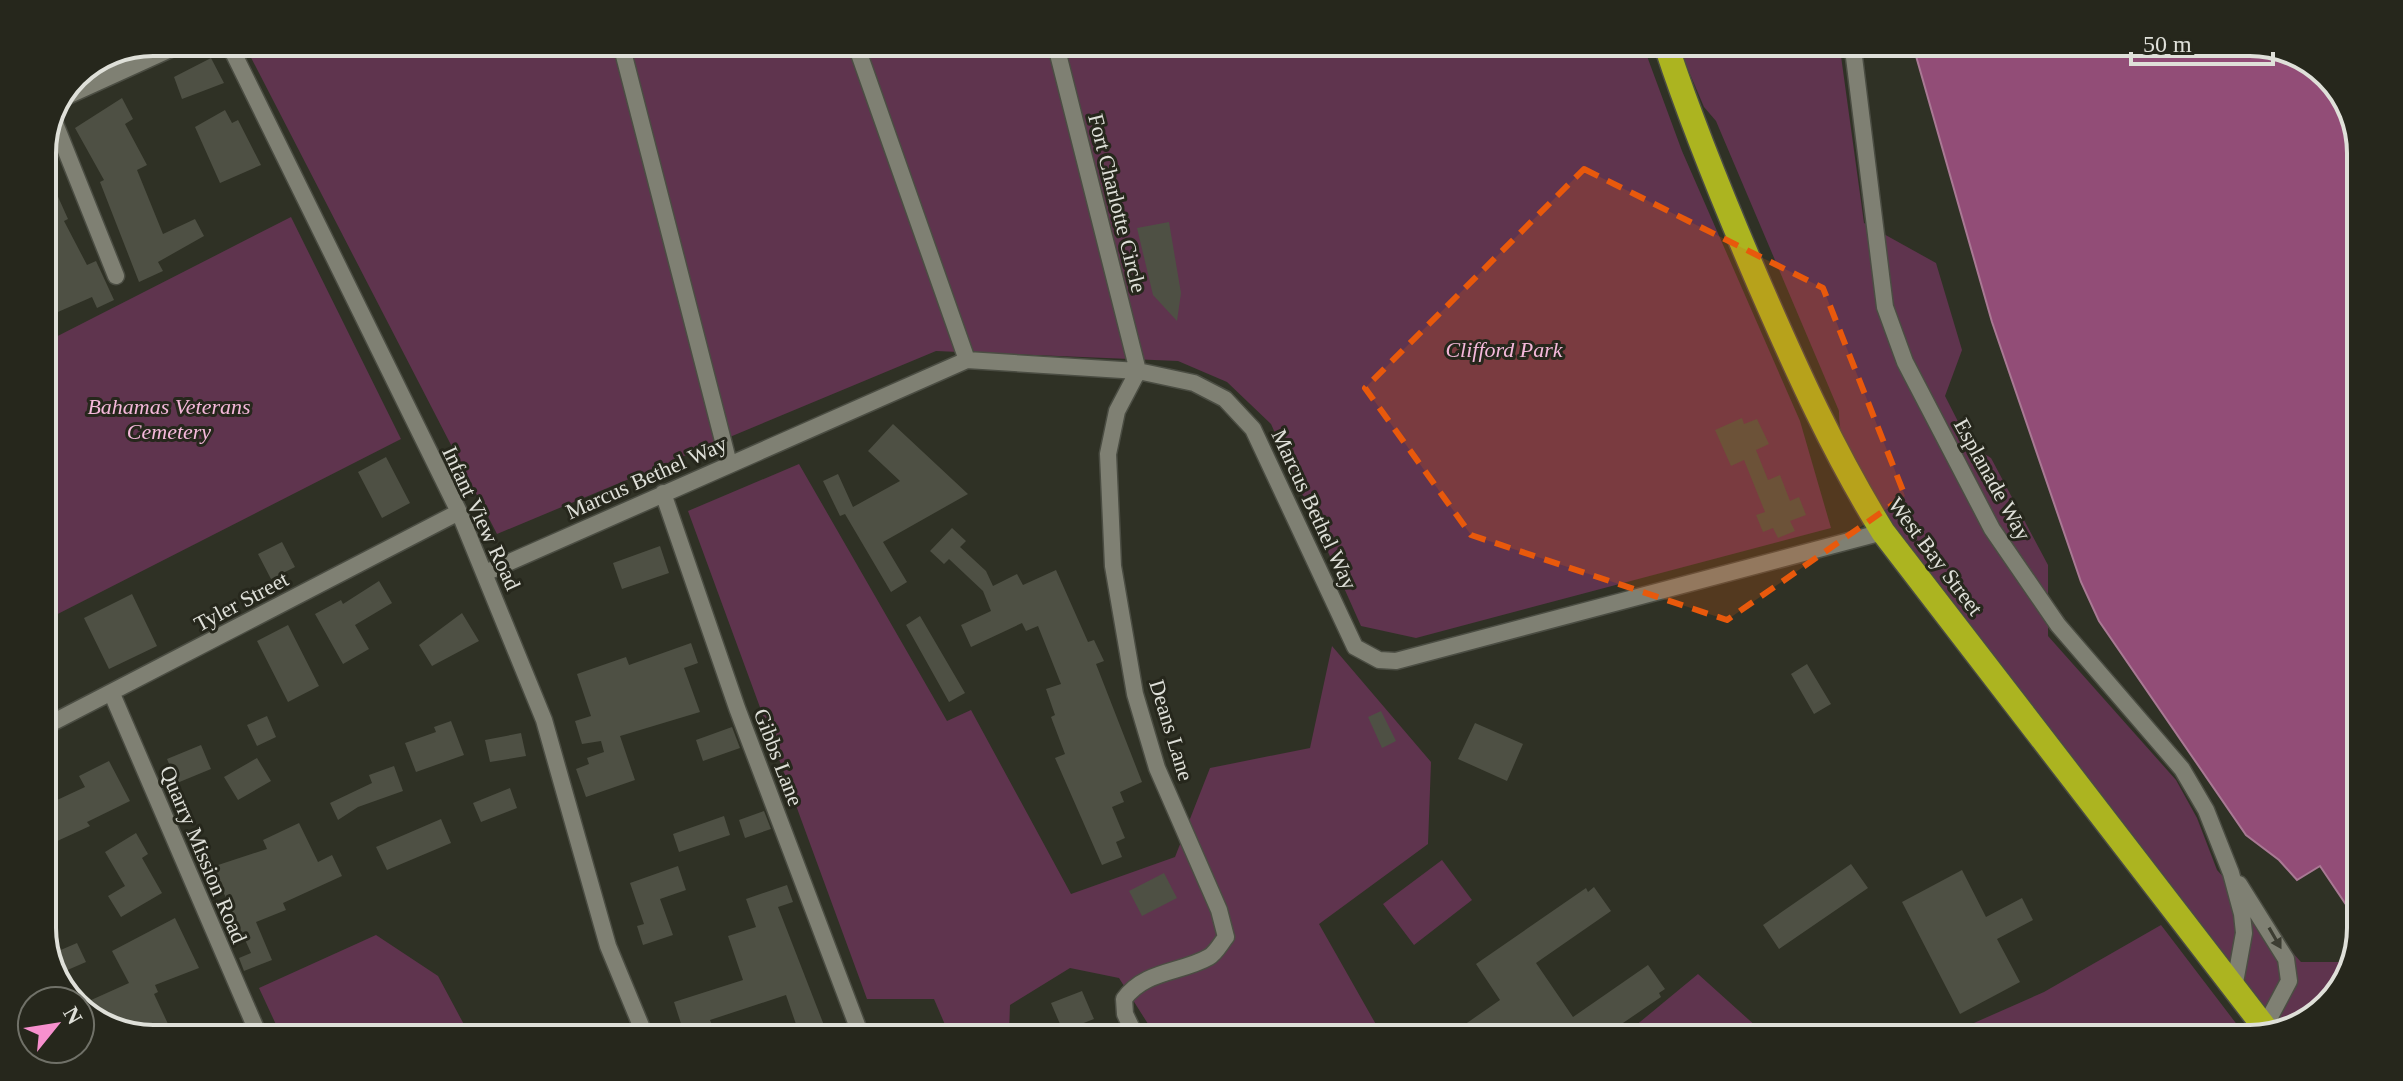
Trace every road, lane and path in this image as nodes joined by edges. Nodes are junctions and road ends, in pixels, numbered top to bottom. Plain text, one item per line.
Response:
1 (155, 56) edge
2 (235, 56) edge
3 (624, 56) edge
4 (860, 56) edge
5 (1059, 56) edge
6 (1670, 56) edge
7 (1854, 56) edge
8 (79, 91) edge
9 (58, 132) edge
10 (116, 276) dead end
11 (967, 360) junction
12 (1138, 371) junction
13 (729, 464) junction
14 (663, 493) junction
15 (459, 512) junction
16 (1883, 532) junction
17 (485, 573) junction
18 (112, 694) junction
19 (56, 721) edge
20 (2231, 873) junction
21 (2234, 988) junction
22 (2270, 1023) edge
23 (2261, 1024) edge
24 (254, 1025) edge
25 (641, 1025) edge
26 (857, 1025) edge
27 (1130, 1025) edge

1 - 8 street
2 - 15 street, Infant View Road
3 - 13 street
4 - 11 street
5 - 12 street, Fort Charlotte Circle
6 - 16 highway, West Bay Street
7 - 20 street, Esplanade Way
9 - 10 street
11 - 12 street, Marcus Bethel Way
11 - 13 street, Marcus Bethel Way
12 - 16 street, Marcus Bethel Way
12 - 27 street, Deans Lane
13 - 14 street, Marcus Bethel Way
14 - 17 street, Marcus Bethel Way
14 - 26 street, Gibbs Lane
15 - 17 street, Infant View Road
15 - 18 street, Tyler Street
16 - 21 highway, West Bay Street
17 - 25 street, Infant View Road
18 - 19 street, Tyler Street
18 - 24 street, Quarry Mission Road
20 - 21 street, Esplanade Way
20 -> 22 street, Esplanade Way
21 - 23 highway, West Bay Street

